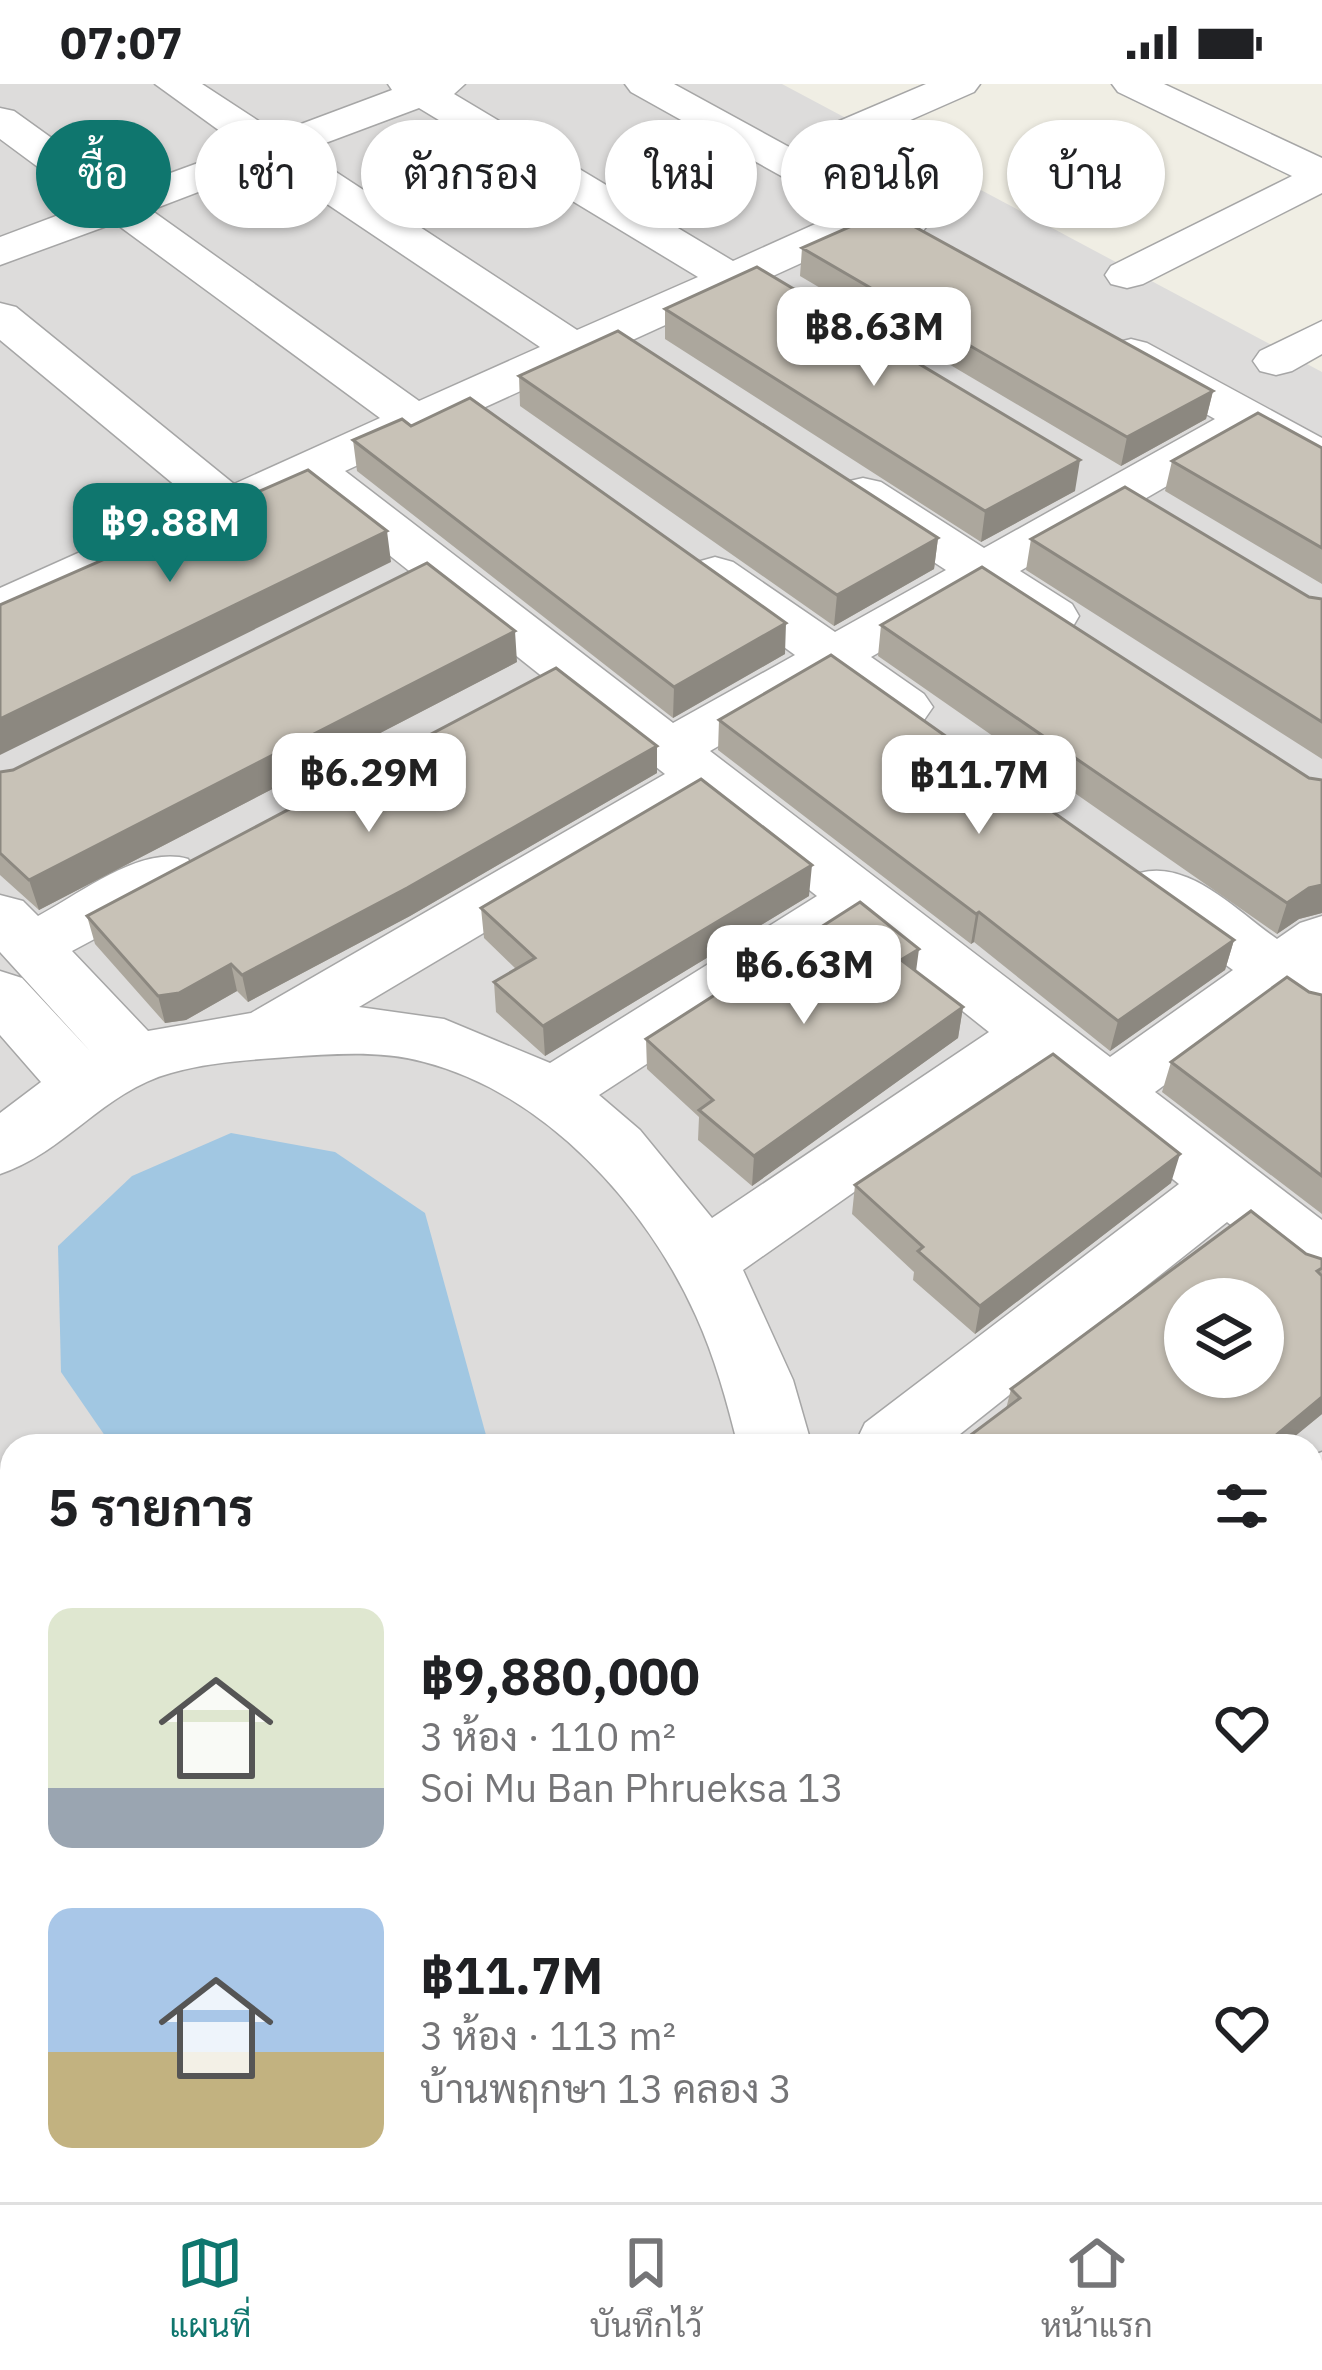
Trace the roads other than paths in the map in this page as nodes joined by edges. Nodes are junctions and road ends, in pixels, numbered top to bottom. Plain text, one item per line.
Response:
1 (175, 84) edge
2 (645, 84) edge
3 (960, 84) edge
4 (1132, 84) edge
5 (425, 87) edge
6 (0, 120) edge
7 (229, 120) edge
8 (876, 120) edge
9 (337, 123) edge
10 (36, 146) edge
11 (781, 159) edge
12 (1322, 176) edge
13 (337, 187) edge
14 (64, 228) edge
15 (149, 228) edge
16 (850, 228) edge
17 (906, 228) edge
18 (940, 247) edge
19 (0, 252) edge
20 (1127, 275) dead end
21 (757, 281) junction
22 (0, 317) edge
23 (1085, 327) edge
24 (1322, 335) edge
25 (613, 346) junction
26 (1274, 391) junction
27 (467, 397) junction
28 (415, 421) junction
29 (525, 438) edge
30 (1322, 458) edge
31 (310, 468) junction
32 (825, 469) edge
33 (229, 505) junction
34 (678, 546) edge
35 (980, 569) junction
36 (10, 590) edge
37 (1100, 647) edge
38 (831, 655) junction
39 (562, 665) junction
40 (501, 698) edge
41 (947, 737) edge
42 (687, 763) junction
43 (215, 849) edge
44 (1122, 860) edge
45 (860, 897) junction
46 (10, 951) edge
47 (1307, 970) edge
48 (1034, 1033) junction
49 (264, 1035) junction
50 (110, 1074) junction
51 (1109, 1091) junction
52 (551, 1094) junction
53 (0, 1148) edge
54 (1227, 1184) junction
55 (1322, 1258) edge
56 (703, 1261) junction
57 (772, 1434) edge
58 (905, 1434) edge

1 - 7 street
2 - 11 street
3 - 8 street
4 - 12 street
5 - 9 street
5 - 21 street
6 - 10 street
12 - 20 street
13 - 25 street
14 - 19 street
15 - 28 street
16 - 21 street
17 - 18 street
21 - 25 street
22 - 33 street
23 - 26 street
24 - 26 street
25 - 27 street
26 - 30 street
26 - 35 street
27 - 28 street
27 - 29 street
28 - 31 street
31 - 33 street
31 - 39 street
32 - 35 street
33 - 36 street
34 - 38 street
35 - 37 street
35 - 38 street
38 - 41 street
38 - 42 street
39 - 40 street
39 - 42 street
42 - 45 street
42 - 49 street
43 - 46 street
44 - 47 street
45 - 48 street
45 - 52 street
46 - 50 street
47 - 51 street
48 - 51 street
48 - 56 street
49 - 50 street
49 - 52 street
50 - 53 street
51 - 54 street
52 - 56 street
54 - 55 street
54 - 58 street
56 - 57 street

